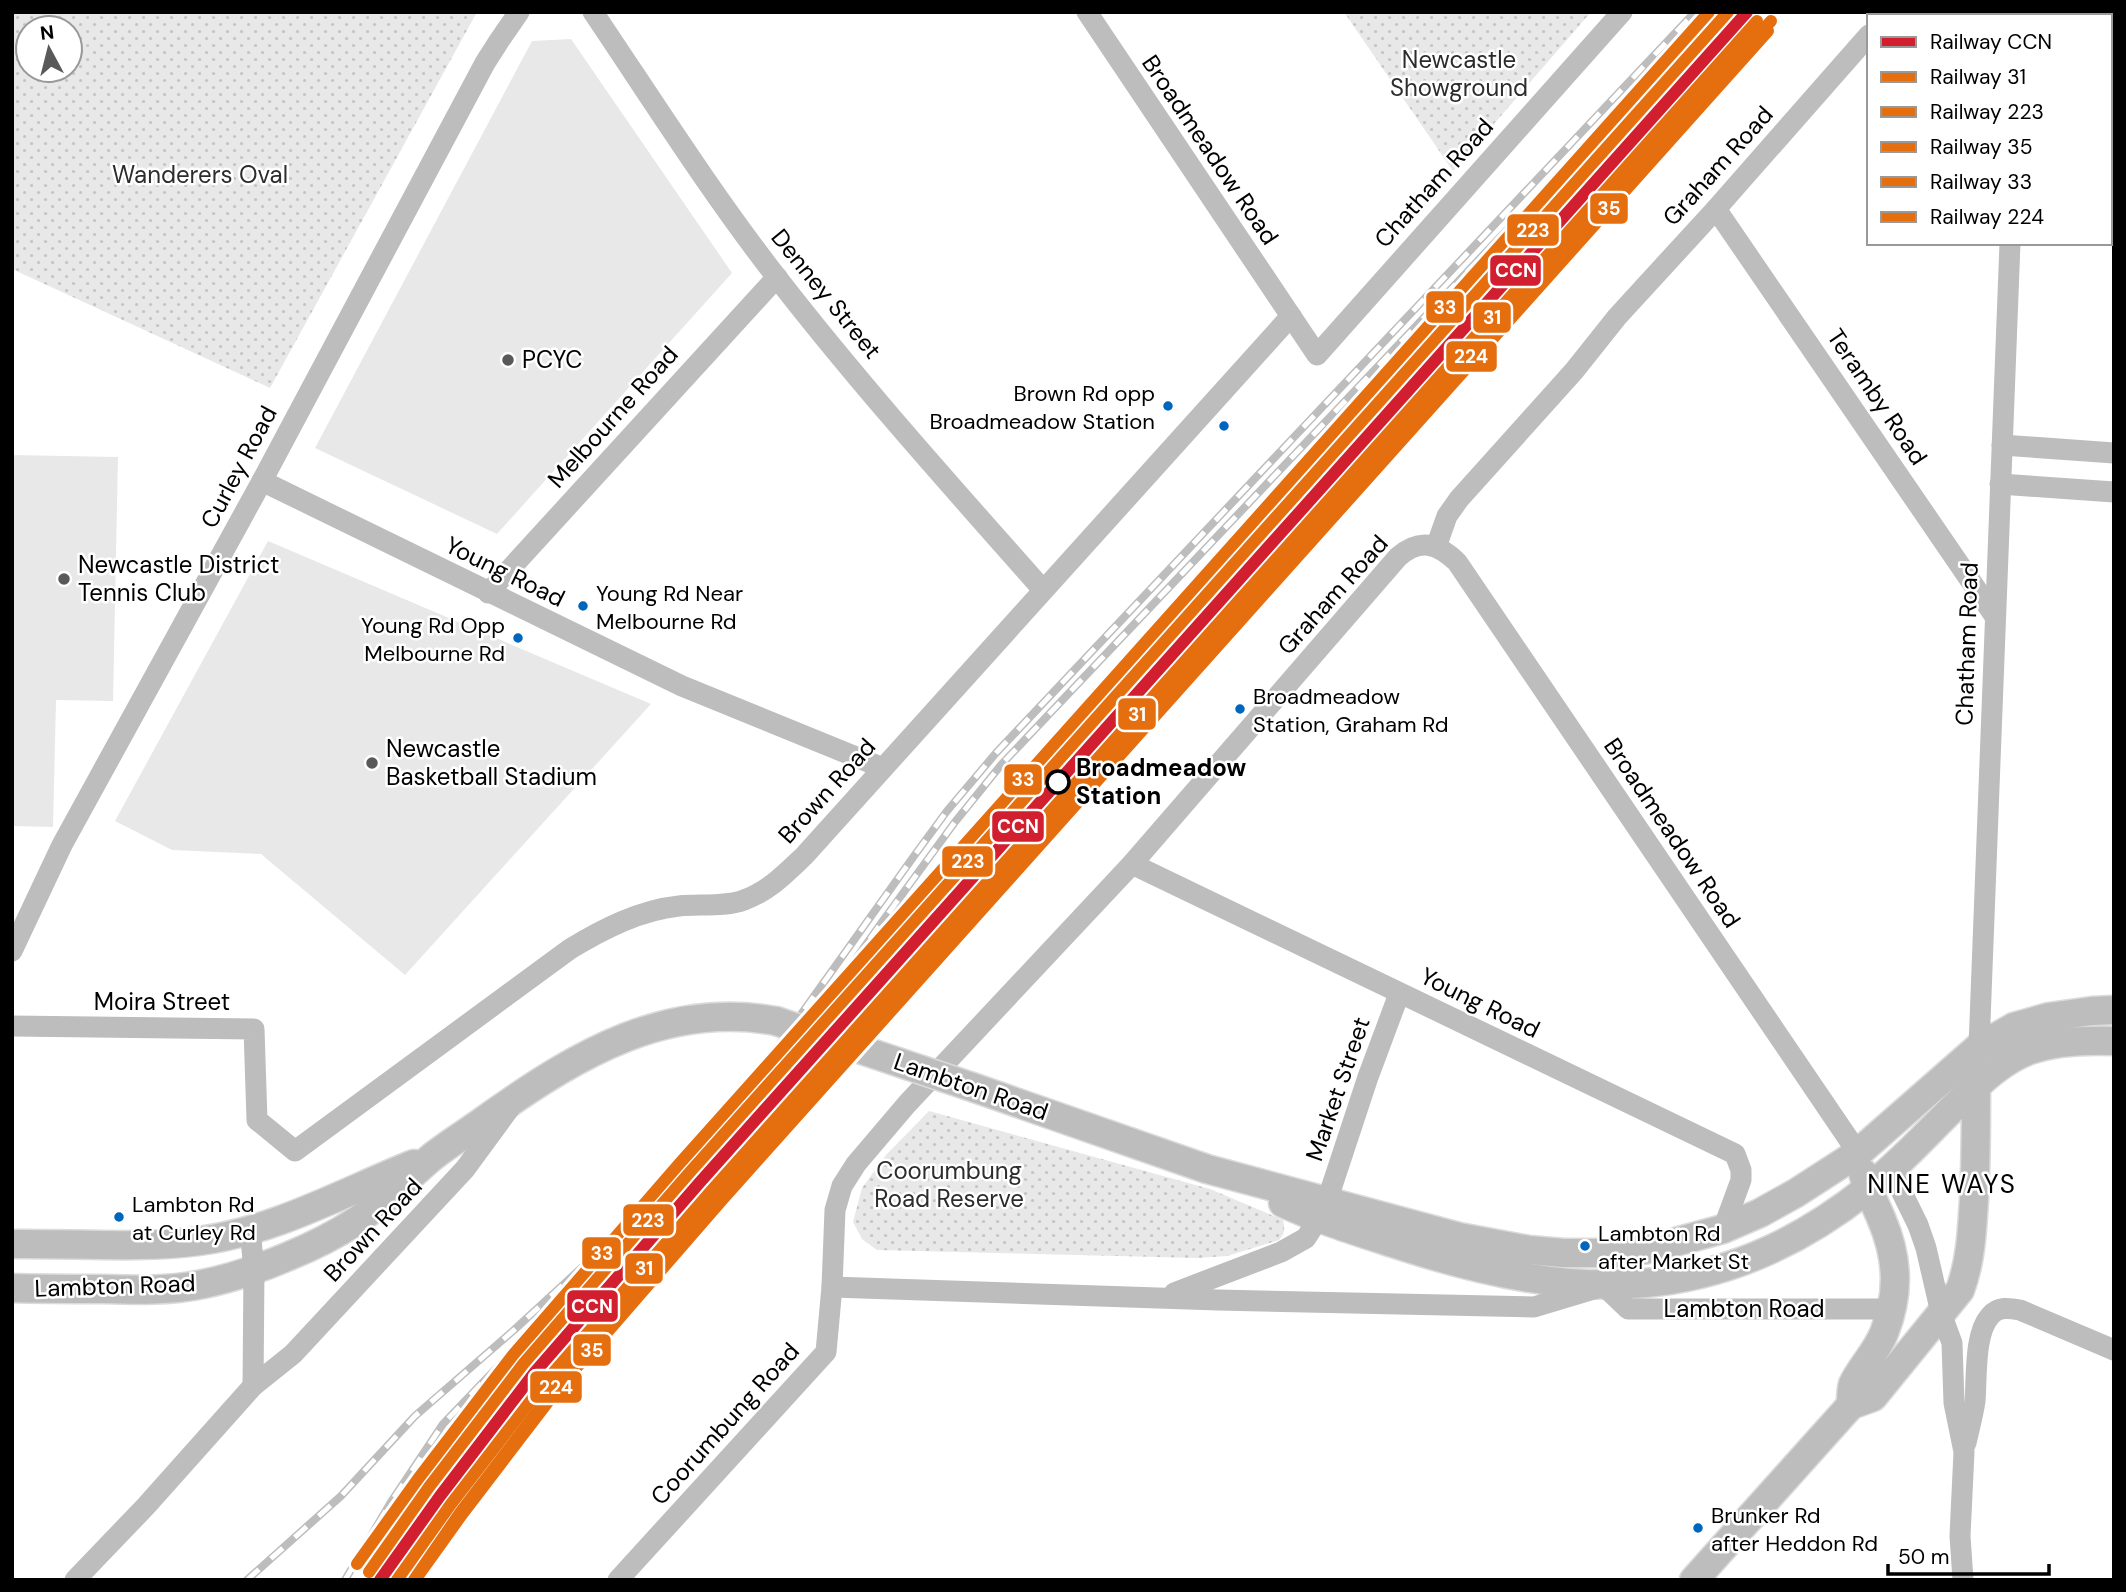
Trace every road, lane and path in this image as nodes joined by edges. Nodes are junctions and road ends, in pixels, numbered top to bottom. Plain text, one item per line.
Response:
1 (519, 12) edge
2 (593, 12) edge
3 (1087, 12) edge
4 (1622, 12) edge
5 (1867, 37) edge
6 (1716, 209) junction
7 (2010, 245) edge
8 (777, 277) junction
9 (1291, 316) junction
10 (2002, 445) junction
11 (2114, 453) edge
12 (262, 481) junction
13 (2000, 484) junction
14 (2114, 492) edge
15 (1436, 547) junction
16 (1043, 590) junction
17 (488, 593) junction
18 (1994, 615) junction
19 (883, 768) junction
20 (1132, 864) junction
21 (12, 951) edge
22 (1399, 994) junction
23 (2114, 1010) edge
24 (12, 1026) edge
25 (2114, 1041) edge
26 (1979, 1047) junction
27 (1976, 1086) junction
28 (518, 1097) junction
29 (295, 1151) joint
30 (1858, 1153) junction
31 (433, 1156) junction
32 (1891, 1168) junction
33 (1867, 1190) junction
34 (1322, 1210) junction
35 (250, 1229) junction
36 (1723, 1229) junction
37 (12, 1244) edge
38 (254, 1270) junction
39 (1604, 1286) junction
40 (832, 1287) junction
41 (12, 1288) edge
42 (1165, 1297) junction
43 (1893, 1309) junction
44 (1941, 1313) junction
45 (2114, 1350) edge
46 (253, 1386) junction
47 (1851, 1405) junction
48 (1964, 1452) junction
49 (75, 1580) edge
50 (618, 1580) edge
51 (1694, 1580) edge
52 (1963, 1580) edge

1 - 12 street, Curley Road
2 - 8 street, Denney Street
3 - 9 street, Broadmeadow Road
4 - 9 street, Chatham Road
5 - 6 street, Graham Road
6 - 15 street, Graham Road
6 - 18 street, Teramby Road
7 - 10 street, Chatham Road
8 - 16 street, Denney Street
8 - 17 street, Melbourne Road
9 - 16 street, Brown Road
10 - 11 street
10 - 13 street, Chatham Road
12 - 17 street, Young Road
12 - 21 street, Curley Road
13 - 14 street
13 - 18 street, Chatham Road
15 - 20 street, Graham Road
15 - 30 street, Broadmeadow Road
16 - 19 street, Brown Road
17 - 19 street, Young Road
18 - 26 street, Chatham Road
19 - 29 street, Brown Road
20 - 22 street, Young Road
20 - 40 street, Graham Road
22 - 34 street, Market Street
22 - 36 street, Young Road
23 - 26 main road, Lambton Road
24 - 29 street, Moira Street
25 - 27 main road, Lambton Road
26 - 30 main road, Lambton Road
27 - 32 main road, Lambton Road
27 - 44 main road
28 - 31 main road, Lambton Road
28 - 34 main road, Lambton Road, bridge
28 - 46 street, Brown Road
30 - 32 main road
30 - 33 main road
30 - 36 main road, Lambton Road
31 - 35 main road, Lambton Road
31 - 38 main road, Lambton Road
32 - 33 main road, Lambton Road
32 - 44 street
33 - 39 main road, Lambton Road
33 - 43 main road
34 - 36 main road, Lambton Road
34 - 39 main road, Lambton Road
34 - 42 street, Lambton Road
35 - 37 main road, Lambton Road
35 - 38 street
38 - 41 main road, Lambton Road
38 - 46 street
39 - 42 street, Lambton Road
39 - 43 street, Lambton Road
40 - 42 street, Lambton Road
40 - 50 street, Coorumbung Road
43 - 47 main road
44 - 47 main road
44 - 48 street
45 - 48 street
46 - 49 street, Brown Road
47 - 51 main road
48 - 52 street

